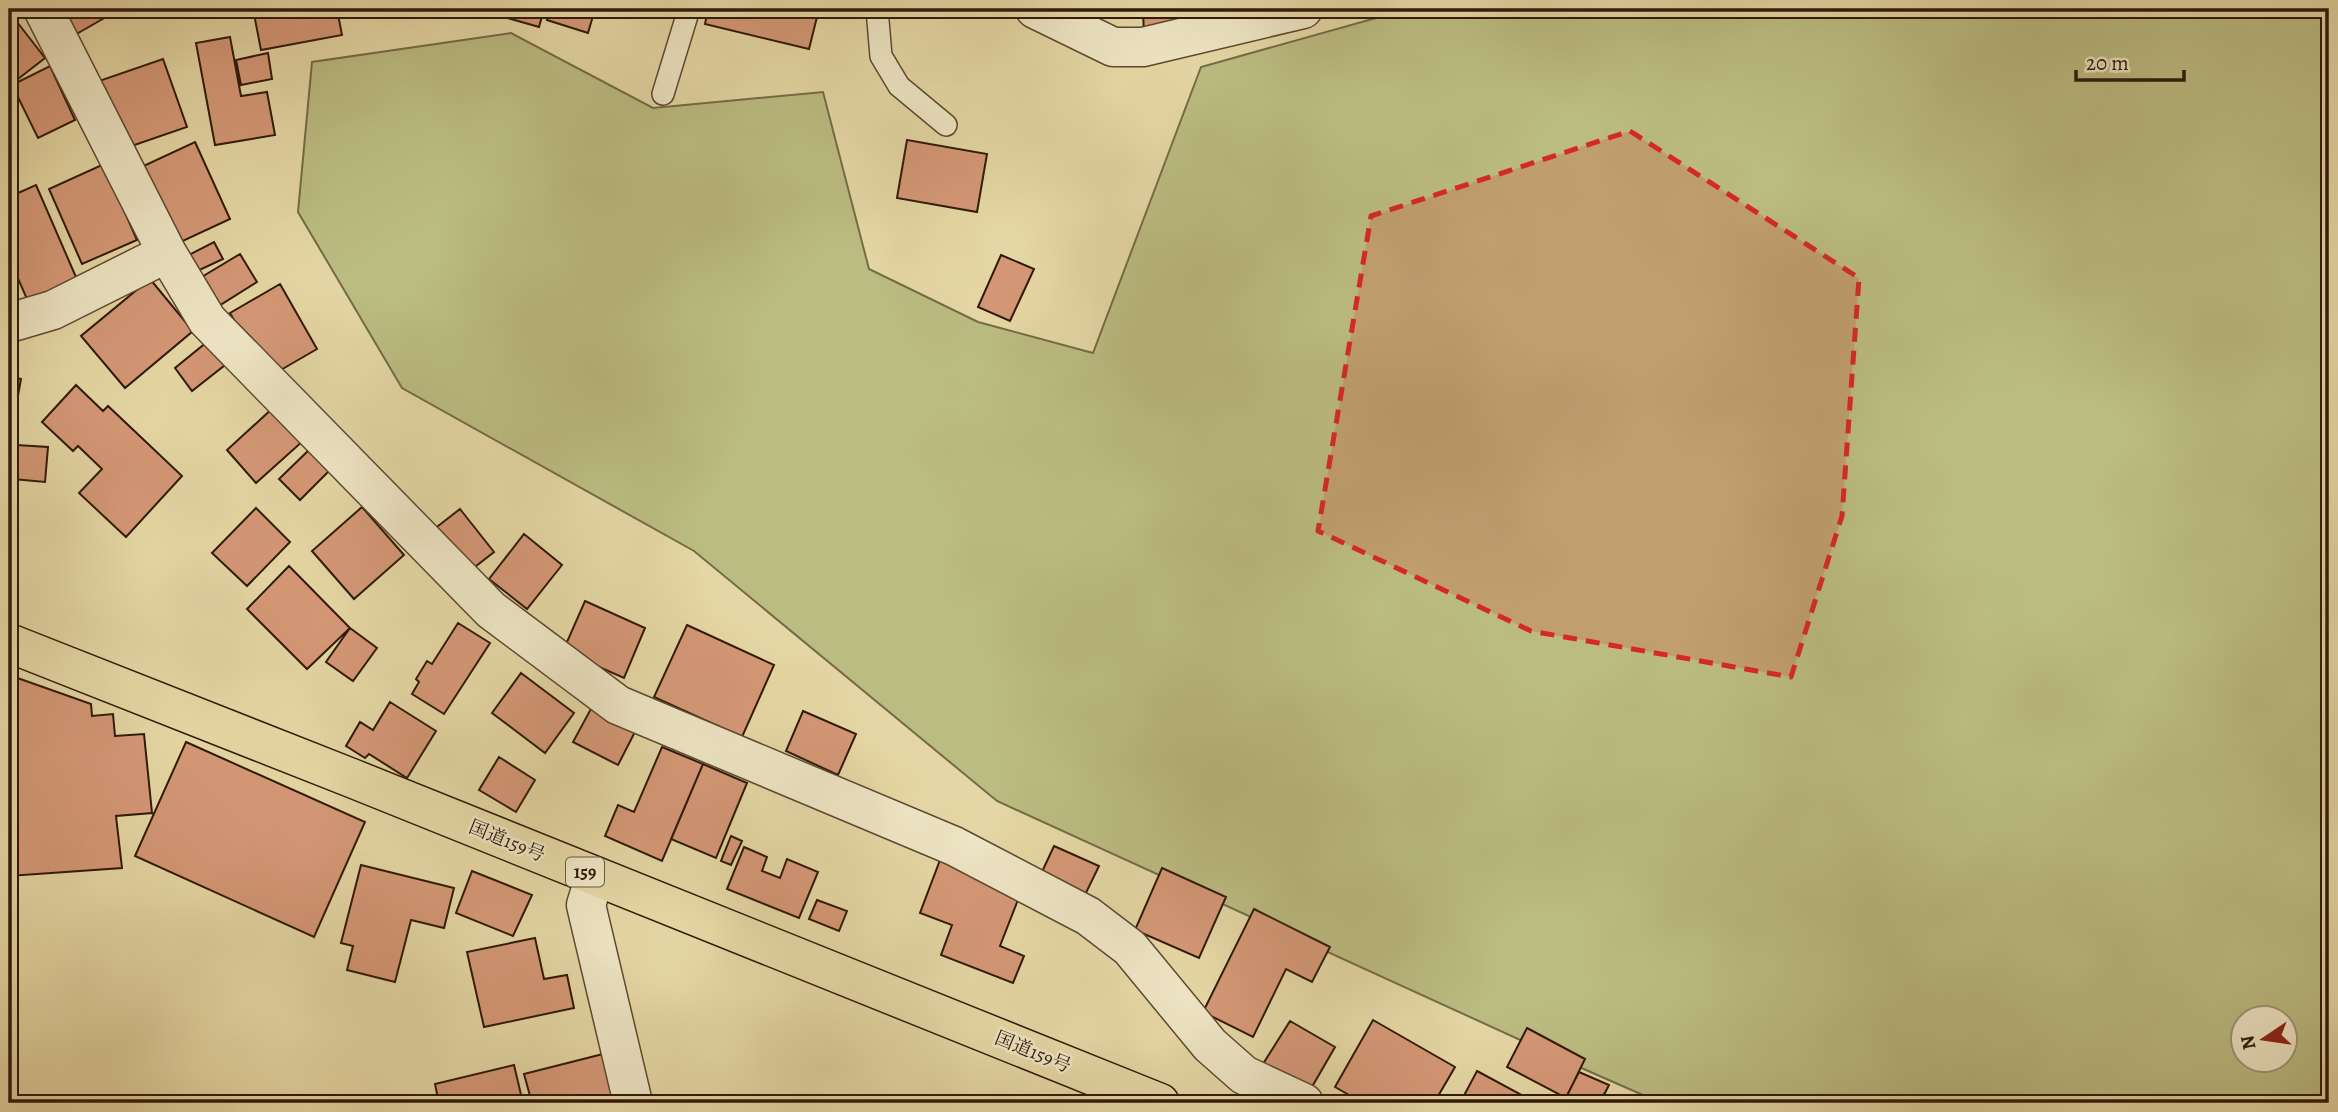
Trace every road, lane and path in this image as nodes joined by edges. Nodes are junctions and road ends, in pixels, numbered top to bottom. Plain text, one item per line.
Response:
1 (43, 9) edge
2 (689, 9) edge
3 (877, 9) edge
4 (1035, 9) edge
5 (1303, 9) edge
6 (663, 94) dead end
7 (946, 125) dead end
8 (167, 253) junction
9 (9, 323) edge
10 (9, 643) edge
11 (595, 876) junction
12 (633, 1103) edge
13 (1160, 1103) edge
14 (1304, 1103) edge

1 - 8 street
2 - 6 lane
3 - 7 lane
4 - 5 street
8 - 9 street
8 - 14 street
10 - 11 highway, 国道159号 / 159
11 - 12 street
11 - 13 highway, 国道159号 / 159

